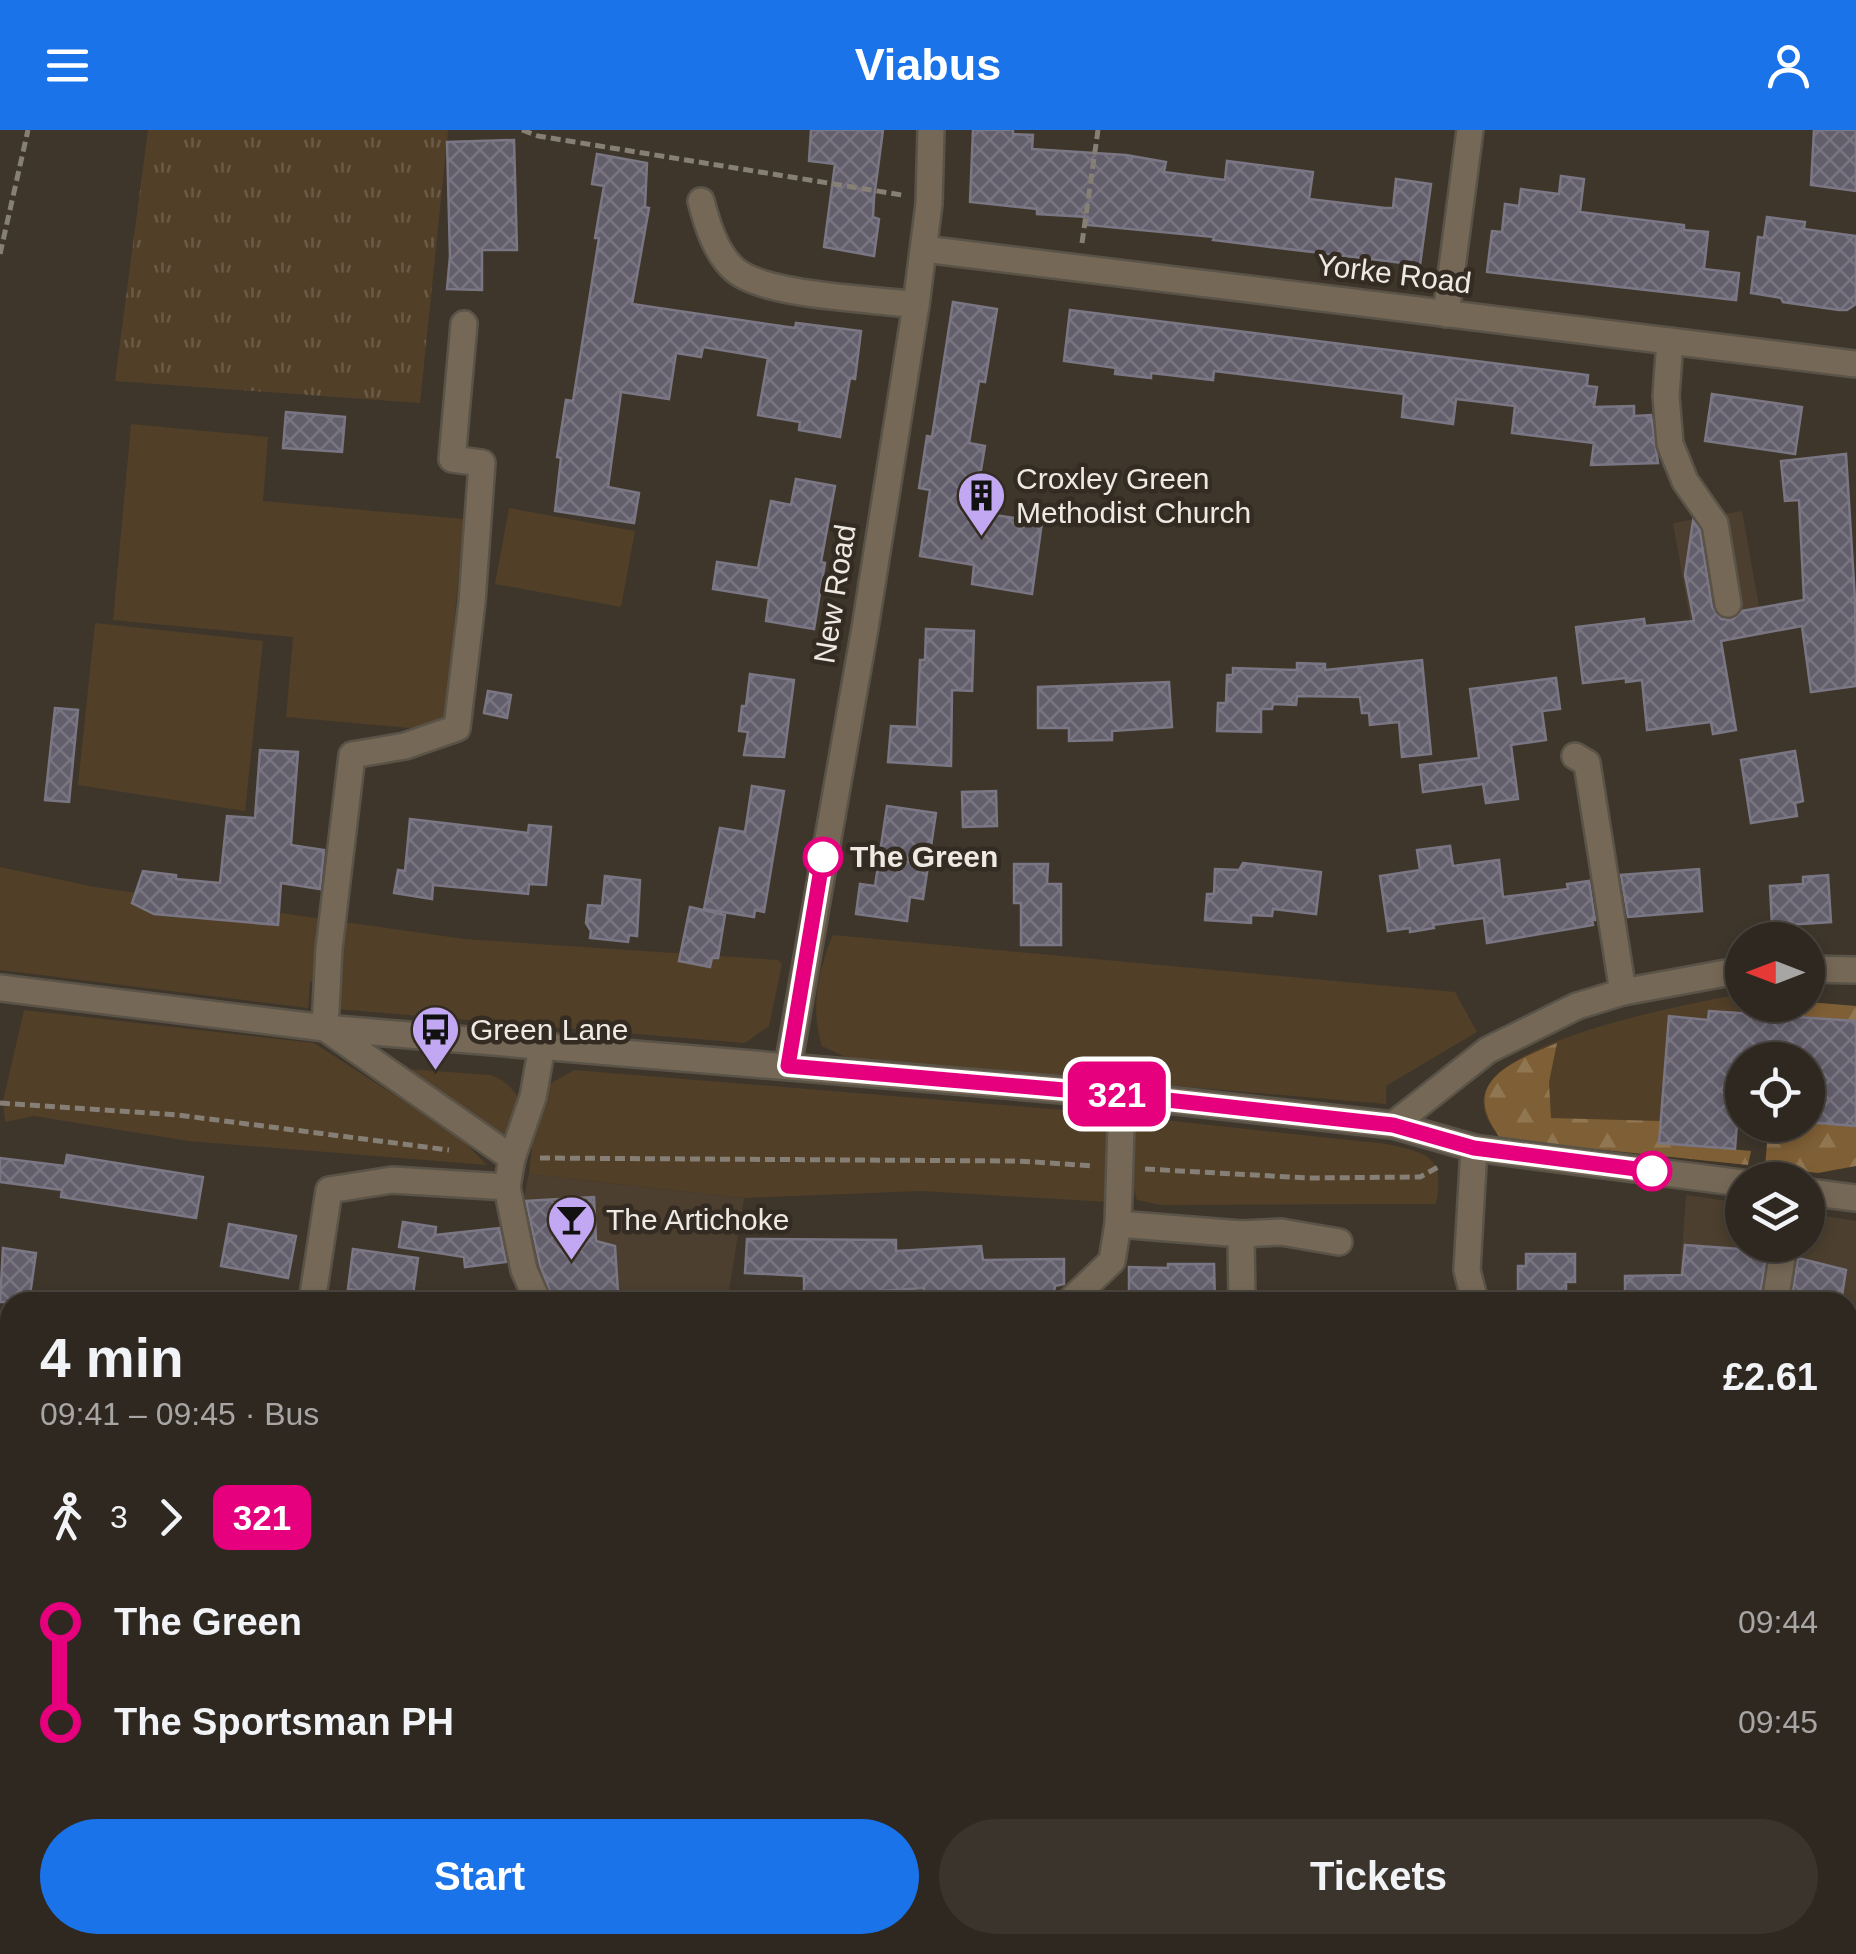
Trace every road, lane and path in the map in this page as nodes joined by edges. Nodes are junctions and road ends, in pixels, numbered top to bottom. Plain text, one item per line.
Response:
1 (28, 130) edge
2 (522, 130) edge
3 (931, 130) edge
4 (1098, 130) edge
5 (1470, 130) edge
6 (701, 202) dead end
7 (929, 204) junction
8 (924, 249) junction
9 (0, 254) edge
10 (1079, 266) junction
11 (916, 305) junction
12 (1446, 314) junction
13 (464, 324) dead end
14 (1670, 341) junction
15 (1856, 364) edge
16 (1728, 604) dead end
17 (1576, 756) dead end
18 (1825, 969) edge
19 (1856, 970) edge
20 (1725, 973) edge
21 (1623, 992) junction
22 (2, 996) edge
23 (325, 1028) junction
24 (542, 1046) junction
25 (788, 1066) junction
26 (1122, 1095) junction
27 (0, 1104) edge
28 (1393, 1125) junction
29 (1474, 1148) junction
30 (453, 1150) dead end
31 (512, 1158) junction
32 (1120, 1167) junction
33 (1725, 1181) edge
34 (507, 1187) junction
35 (1825, 1194) edge
36 (1856, 1198) edge
37 (1118, 1224) junction
38 (1242, 1234) junction
39 (1340, 1242) dead end
40 (1781, 1262) edge
41 (314, 1292) edge
42 (534, 1292) edge
43 (1079, 1292) edge
44 (1242, 1292) edge
45 (1472, 1292) edge
46 (1777, 1292) edge

1 - 9 path
2 - 7 path
3 - 7 street, New Road
4 - 10 path
5 - 12 street
6 - 11 street
7 - 8 street, New Road
8 - 10 street, Yorke Road
8 - 11 street, New Road
10 - 12 street, Yorke Road
11 - 25 street, New Road
12 - 14 street, Yorke Road
13 - 23 street
14 - 15 street, Yorke Road
14 - 16 street
17 - 21 street
18 - 19 street
20 - 21 street
21 - 28 street
22 - 23 street
23 - 24 street
23 - 31 street
24 - 25 street
24 - 31 street
25 - 26 street
26 - 28 street
26 - 32 street
27 - 30 path
28 - 29 street
29 - 32 path
29 - 33 street
29 - 45 street
31 - 32 path
31 - 34 street
32 - 37 street
34 - 41 street
34 - 42 street
35 - 36 street
37 - 38 street
37 - 43 street
38 - 39 street
38 - 44 street
40 - 46 street

